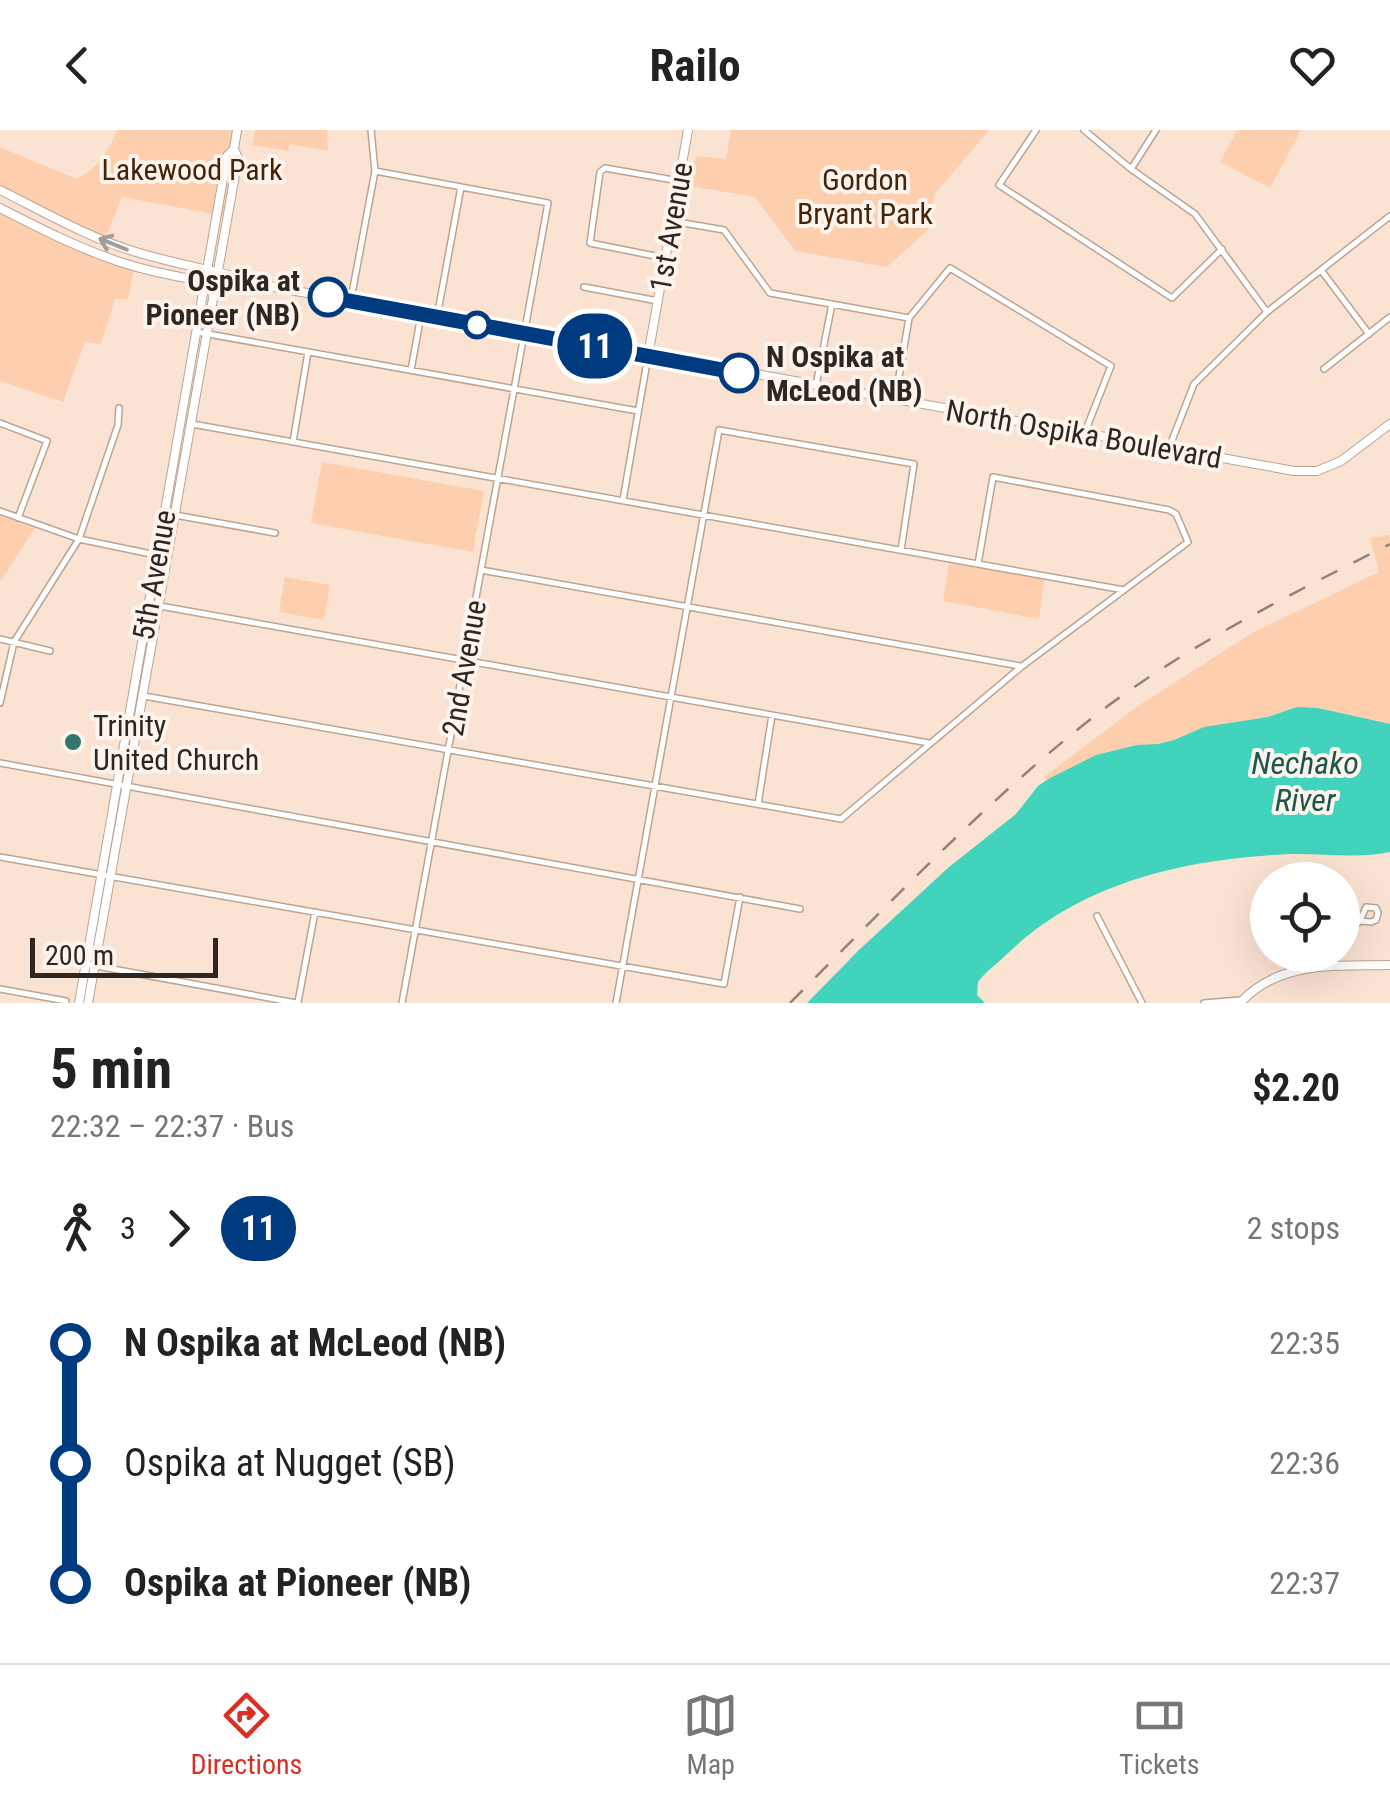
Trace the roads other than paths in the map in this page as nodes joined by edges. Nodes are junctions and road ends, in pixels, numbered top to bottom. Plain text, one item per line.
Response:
1 (237, 130) edge
2 (371, 130) edge
3 (688, 130) edge
4 (1036, 130) edge
5 (1084, 130) edge
6 (1156, 130) edge
7 (234, 149) junction
8 (1132, 169) junction
9 (375, 172) junction
10 (679, 182) junction
11 (461, 187) junction
12 (0, 190) edge
13 (0, 208) edge
14 (1390, 216) edge
15 (672, 220) junction
16 (212, 242) junction
17 (221, 248) junction
18 (1222, 250) junction
19 (666, 258) junction
20 (186, 265) junction
21 (1321, 270) junction
22 (184, 276) junction
23 (211, 276) junction
24 (237, 281) junction
25 (584, 287) dead end
26 (658, 300) junction
27 (350, 302) junction
28 (832, 304) junction
29 (206, 308) junction
30 (1268, 312) junction
31 (422, 315) junction
32 (1390, 317) edge
33 (436, 318) junction
34 (909, 318) junction
35 (201, 333) junction
36 (523, 333) junction
37 (1368, 334) junction
38 (308, 352) junction
39 (648, 356) junction
40 (410, 370) junction
41 (1324, 370) dead end
42 (816, 386) junction
43 (514, 388) junction
44 (895, 400) junction
45 (119, 408) dead end
46 (638, 411) junction
47 (0, 423) edge
48 (185, 423) junction
49 (1390, 424) edge
50 (1084, 434) junction
51 (293, 442) junction
52 (1169, 449) junction
53 (497, 479) junction
54 (623, 500) junction
55 (0, 511) edge
56 (170, 514) junction
57 (703, 515) junction
58 (18, 518) junction
59 (275, 533) dead end
60 (79, 539) junction
61 (900, 550) junction
62 (162, 556) junction
63 (978, 564) junction
64 (482, 570) junction
65 (1124, 590) junction
66 (153, 605) junction
67 (686, 606) junction
68 (0, 639) edge
69 (14, 642) junction
70 (50, 651) dead end
71 (465, 660) junction
72 (1021, 667) junction
73 (137, 695) junction
74 (670, 697) junction
75 (0, 703) edge
76 (772, 715) junction
77 (930, 744) junction
78 (450, 751) junction
79 (0, 762) edge
80 (122, 784) junction
81 (654, 785) junction
82 (758, 804) junction
83 (432, 842) junction
84 (0, 857) edge
85 (106, 875) junction
86 (638, 879) junction
87 (740, 898) junction
88 (800, 908) dead end
89 (315, 912) junction
90 (1097, 916) dead end
91 (416, 930) junction
92 (90, 965) junction
93 (1390, 965) edge
94 (622, 966) junction
95 (1360, 966) edge
96 (1292, 972) edge
97 (0, 988) edge
98 (66, 1001) edge
99 (1241, 1001) edge
100 (79, 1003) edge
101 (88, 1003) edge
102 (297, 1003) edge
103 (402, 1003) edge
104 (616, 1003) edge
105 (1142, 1003) edge
106 (1204, 1003) edge

1 - 7 main road, 5th Avenue
2 - 9 street
3 - 10 main road, 1st Avenue
4 - 18 street
5 - 8 street
6 - 8 street
7 - 16 main road, 5th Avenue
7 - 17 main road, 5th Avenue
8 - 18 street
9 - 11 street
9 - 27 street
10 - 15 main road, 1st Avenue
10 - 19 street
11 - 33 street
11 - 36 street, 2nd Avenue
20 -> 12 main road
13 - 22 main road
14 - 21 street
15 - 19 main road, 1st Avenue
15 - 28 street
16 - 20 main road
16 - 23 main road, 5th Avenue
17 - 23 main road, 5th Avenue
17 - 24 main road
18 - 30 street
19 - 26 main road, 1st Avenue
20 - 23 main road
21 - 30 street
21 - 37 street
22 - 23 main road
22 - 29 main road
23 - 24 main road, North Ospika Boulevard
23 - 29 main road, 5th Avenue
24 - 27 main road, North Ospika Boulevard
24 - 29 main road
25 - 26 street
26 - 39 main road, 1st Avenue
27 - 31 main road, North Ospika Boulevard
28 - 34 street
28 - 42 street
29 - 35 main road, 5th Avenue
30 - 52 street
31 - 33 main road, North Ospika Boulevard
31 - 40 street
32 - 37 street
33 - 36 main road, North Ospika Boulevard
34 - 44 street
34 - 50 street
35 - 38 street
35 - 48 main road, 5th Avenue
36 - 39 main road, North Ospika Boulevard
36 - 43 street, 2nd Avenue
37 - 41 street
38 - 40 street
38 - 51 street
39 - 42 main road, North Ospika Boulevard
39 - 46 street, 1st Avenue
40 - 43 street
42 - 44 main road, North Ospika Boulevard
43 - 46 street
43 - 53 street, 2nd Avenue
44 - 50 main road, North Ospika Boulevard
45 - 60 street
46 - 54 street, 1st Avenue
47 - 58 street
48 - 51 street
48 - 56 main road, 5th Avenue
49 - 52 main road, North Ospika Boulevard
50 - 52 main road, North Ospika Boulevard
51 - 53 street
53 - 54 street
53 - 64 street, 2nd Avenue
54 - 57 street
55 - 58 street
56 - 59 street
56 - 62 main road, 5th Avenue
57 - 61 street
57 - 61 street
57 - 67 street
58 - 60 street
60 - 62 street
60 - 69 street
61 - 63 street
62 - 66 main road, 5th Avenue
63 - 65 street
63 - 65 street
64 - 67 street
64 - 71 street, 2nd Avenue
65 - 72 street
66 - 71 street
66 - 73 main road, 5th Avenue
67 - 72 street
67 - 74 street
68 - 69 street
69 - 70 street
69 - 75 street
71 - 74 street
71 - 78 street, 2nd Avenue
72 - 77 street
73 - 78 street
73 - 80 main road, 5th Avenue
74 - 76 street
74 - 81 street
76 - 77 street
76 - 82 street
77 - 82 street
78 - 81 street
78 - 83 street, 2nd Avenue
79 - 80 street
80 - 83 street
80 - 85 main road, 5th Avenue
81 - 82 street
81 - 86 street
83 - 86 street
83 - 91 street, 2nd Avenue
84 - 85 street
85 - 89 street
85 - 92 main road, 5th Avenue
86 - 87 street
86 - 94 street
87 - 88 street
87 - 94 street
89 - 91 street
89 - 102 street
90 - 105 street
91 - 94 street
91 - 103 street, 2nd Avenue
92 - 100 main road, 5th Avenue
92 - 101 main road, 5th Avenue
92 - 102 street
93 - 95 main road
94 - 104 street
96 - 99 main road
97 - 98 street
99 - 106 street

